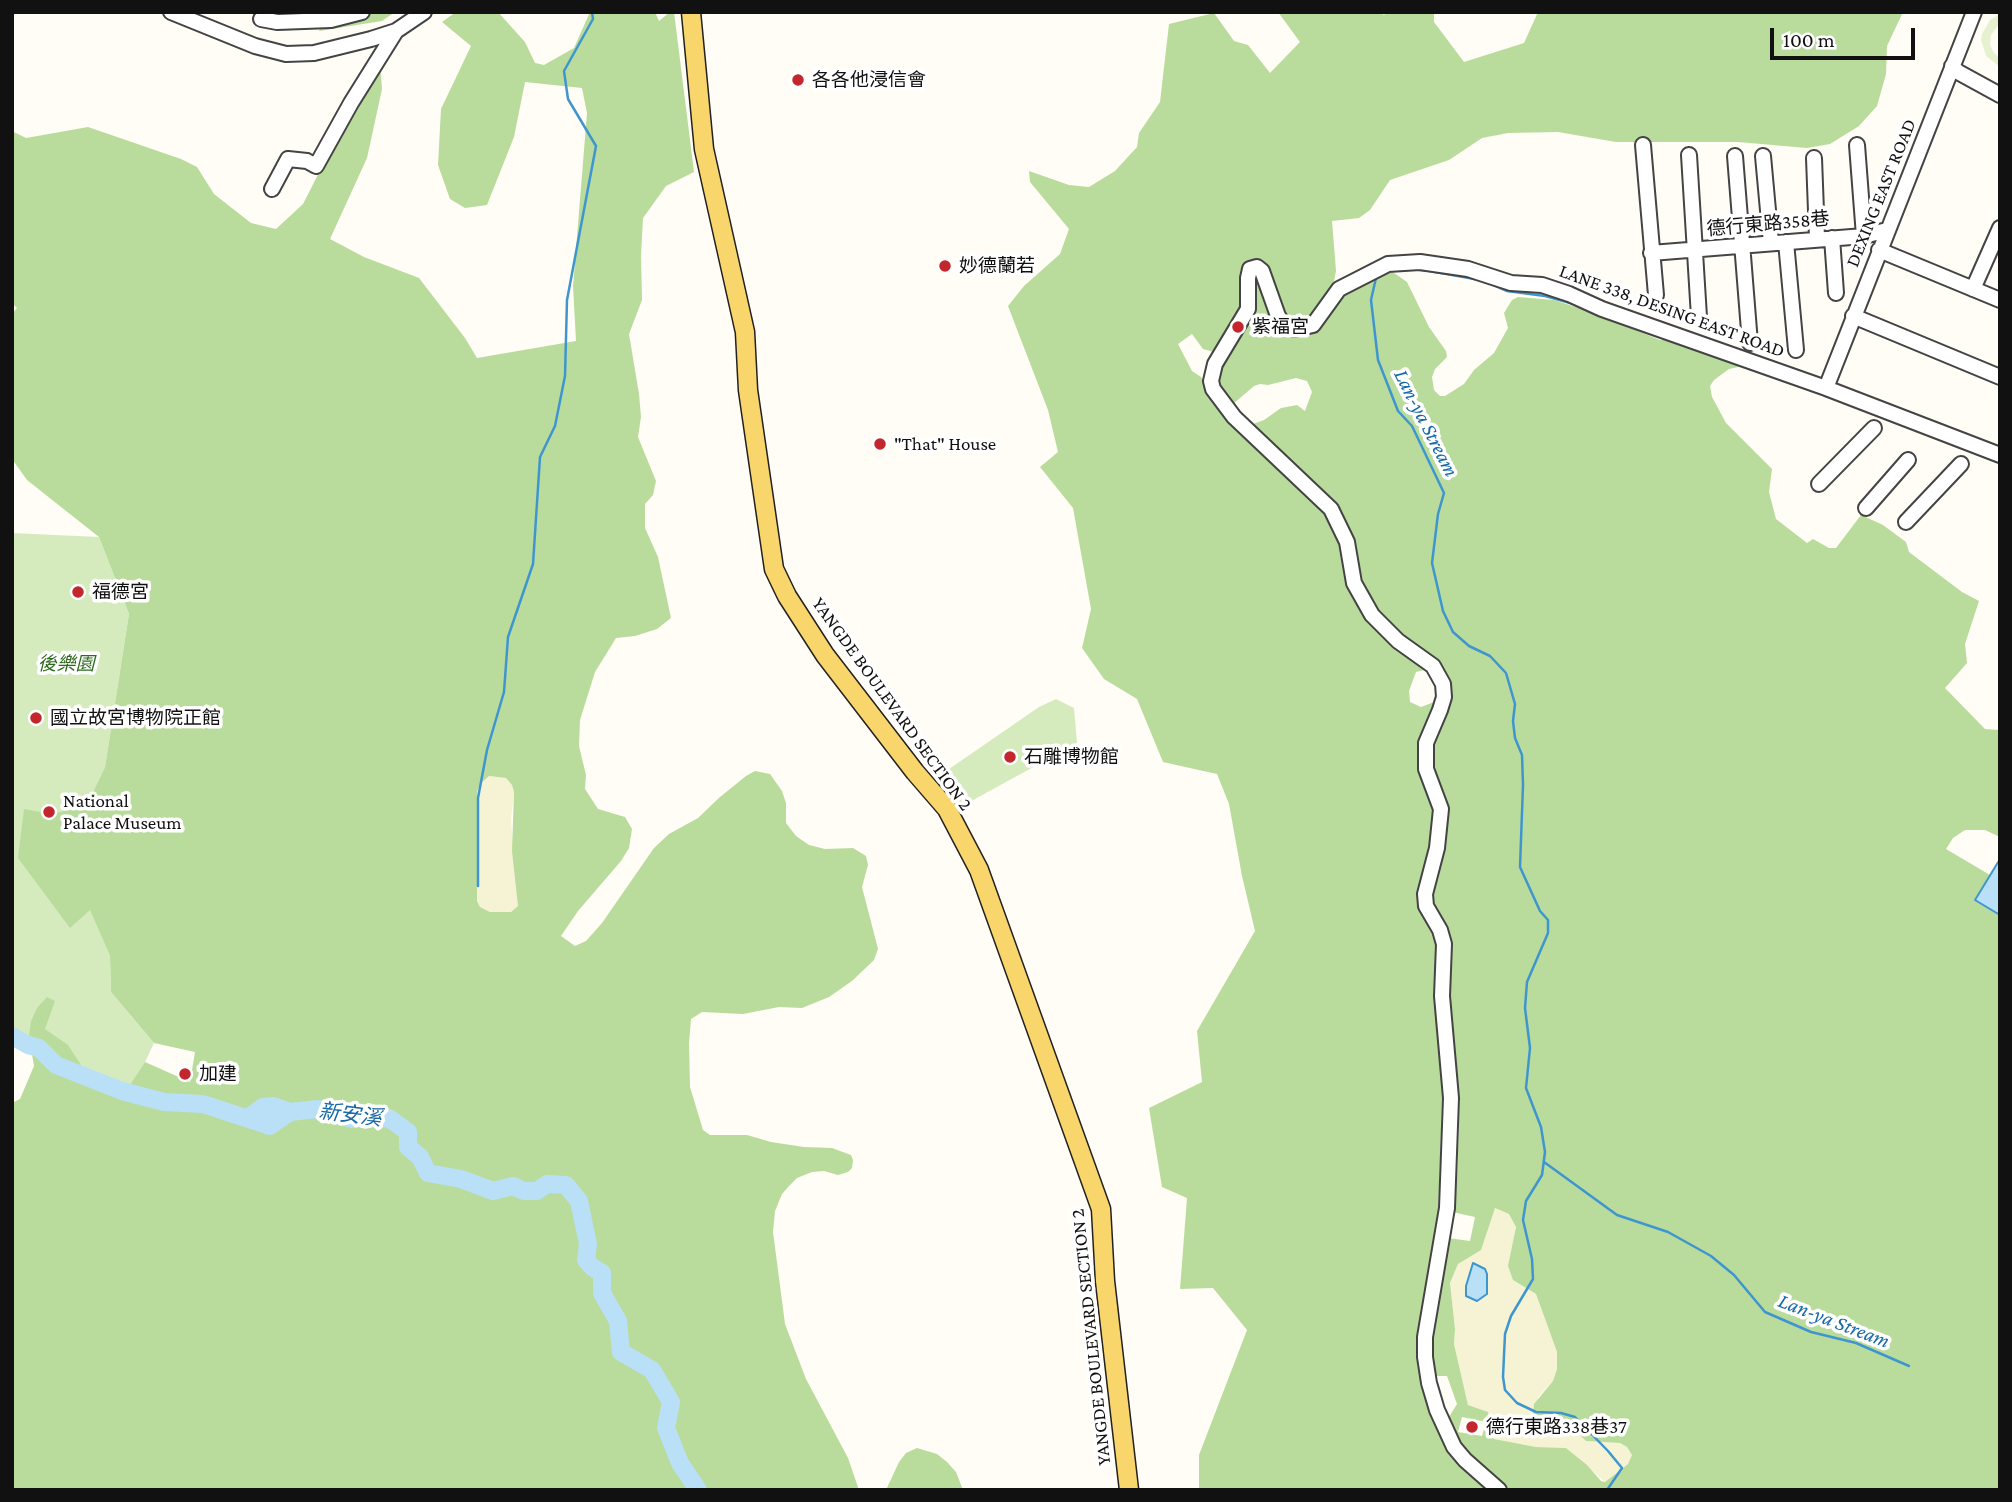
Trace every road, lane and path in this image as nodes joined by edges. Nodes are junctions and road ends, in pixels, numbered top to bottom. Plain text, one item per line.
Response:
1 (171, 12) edge
2 (362, 12) edge
3 (424, 12) edge
4 (691, 12) edge
5 (1974, 12) edge
6 (261, 19) dead end
7 (396, 31) junction
8 (1952, 66) junction
9 (2000, 95) edge
10 (1643, 145) dead end
11 (1857, 145) dead end
12 (1689, 155) dead end
13 (1735, 156) dead end
14 (1763, 156) dead end
15 (1814, 158) dead end
16 (272, 189) dead end
17 (2000, 228) edge
18 (1887, 230) junction
19 (1864, 236) junction
20 (1825, 238) junction
21 (1779, 242) junction
22 (1742, 245) junction
23 (1695, 249) junction
24 (1879, 250) junction
25 (1651, 253) junction
26 (1973, 289) junction
27 (1836, 293) dead end
28 (1656, 295) dead end
29 (2000, 300) edge
30 (1853, 316) junction
31 (1699, 317) dead end
32 (1750, 343) dead end
33 (1796, 350) dead end
34 (2000, 377) edge
35 (1826, 388) junction
36 (1874, 428) dead end
37 (2000, 455) edge
38 (1908, 460) dead end
39 (1961, 464) dead end
40 (1819, 484) dead end
41 (1866, 508) dead end
42 (1906, 522) dead end
43 (1129, 1490) edge
44 (1499, 1490) edge

1 - 7 street
2 - 6 street
3 - 7 street
4 - 43 main road, YANGDE BOULEVARD SECTION 2
5 - 8 street, DEXING EAST ROAD
7 - 16 street
8 - 9 street
8 - 18 street, DEXING EAST ROAD
10 - 25 street
11 - 19 street
12 - 23 street
13 - 22 street
14 - 21 street
15 - 20 street
17 - 26 street
18 - 19 street, 德行東路358巷
18 - 24 street, DEXING EAST ROAD
19 - 20 street, 德行東路358巷
20 - 21 street, 德行東路358巷
20 - 27 street
21 - 22 street, 德行東路358巷
21 - 33 street
22 - 23 street, 德行東路358巷
22 - 32 street
23 - 25 street, 德行東路358巷
23 - 31 street
24 - 26 street
24 - 30 street, DEXING EAST ROAD
25 - 28 street
26 - 29 street
30 - 34 street
30 - 35 street, DEXING EAST ROAD
35 - 37 street, LANE 338, DESING EAST ROAD
35 - 44 street, LANE 338, DESING EAST ROAD
36 - 40 street
38 - 41 street
39 - 42 street

